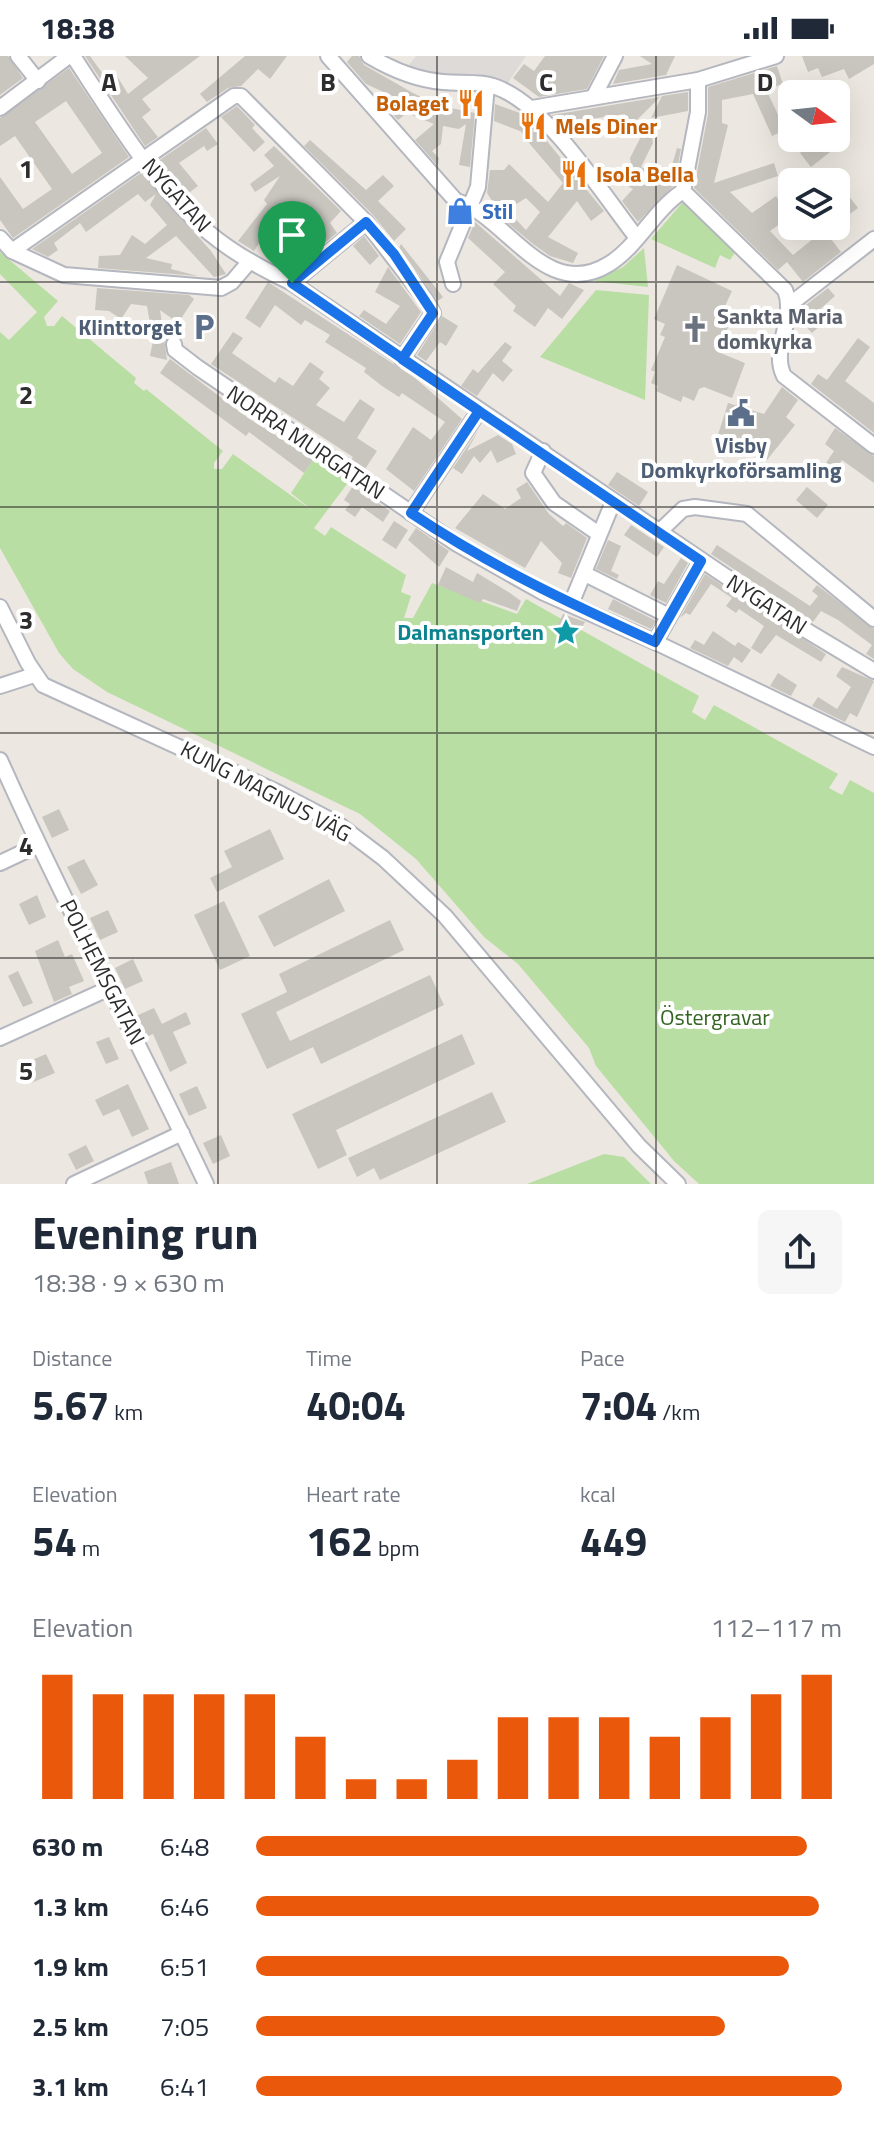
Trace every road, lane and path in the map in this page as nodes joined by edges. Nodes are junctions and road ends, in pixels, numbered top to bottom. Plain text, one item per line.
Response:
1 (18, 56) edge
2 (71, 56) edge
3 (328, 56) edge
4 (369, 56) edge
5 (615, 56) edge
6 (776, 56) edge
7 (728, 63) edge
8 (698, 80) junction
9 (38, 81) junction
10 (487, 85) junction
11 (594, 96) junction
12 (0, 108) edge
13 (532, 108) junction
14 (143, 158) junction
15 (683, 191) junction
16 (472, 205) junction
17 (366, 222) junction
18 (0, 238) edge
19 (637, 238) junction
20 (874, 239) edge
21 (12, 251) junction
22 (250, 261) junction
23 (292, 283) junction
24 (453, 284) dead end
25 (788, 306) junction
26 (174, 344) dead end
27 (402, 359) junction
28 (479, 411) junction
29 (874, 446) edge
30 (543, 451) junction
31 (613, 502) junction
32 (411, 513) junction
33 (659, 532) junction
34 (599, 534) junction
35 (701, 561) junction
36 (585, 574) junction
37 (571, 604) junction
38 (0, 607) edge
39 (669, 616) junction
40 (874, 619) edge
41 (655, 642) junction
42 (874, 671) edge
43 (34, 675) junction
44 (0, 686) edge
45 (874, 747) edge
46 (0, 760) edge
47 (38, 845) junction
48 (0, 863) edge
49 (112, 987) junction
50 (0, 1038) edge
51 (182, 1133) junction
52 (74, 1184) edge
53 (206, 1184) edge
54 (678, 1184) edge

1 - 9 street
2 - 9 street
2 - 14 street, NYGATAN
3 - 16 street
4 - 10 street
5 - 11 street
6 - 7 street
7 - 8 street
8 - 11 street
8 - 15 street
9 - 12 street
10 - 13 street
10 - 16 street
11 - 13 street
13 - 19 street
14 - 17 street
14 - 21 street
14 - 22 street, NYGATAN
15 - 19 street
15 - 25 street
16 - 19 street
16 - 24 street
17 - 23 street
17 - 27 street
18 - 21 street
20 - 25 street
21 - 22 street
22 - 23 street, NYGATAN
23 - 27 street, NYGATAN
25 - 29 street
26 - 32 street, NORRA MURGATAN
27 - 28 street, NYGATAN
28 - 30 street, NYGATAN
28 - 32 street
30 - 31 street, NYGATAN
30 - 34 street
31 - 33 street, NYGATAN
31 - 34 street
32 - 37 street, NORRA MURGATAN
33 - 35 street, NYGATAN
33 - 40 street
34 - 36 street
35 - 39 street
35 - 42 street, NYGATAN
36 - 37 street
36 - 39 street
37 - 41 street, NORRA MURGATAN
38 - 43 street
39 - 41 street
41 - 45 street, NORRA MURGATAN
43 - 44 street
43 - 54 street, KUNG MAGNUS VÄG
46 - 47 street, POLHEMSGATAN
47 - 48 street
47 - 49 street, POLHEMSGATAN
49 - 50 street
49 - 51 street, POLHEMSGATAN
51 - 52 street
51 - 53 street, POLHEMSGATAN

